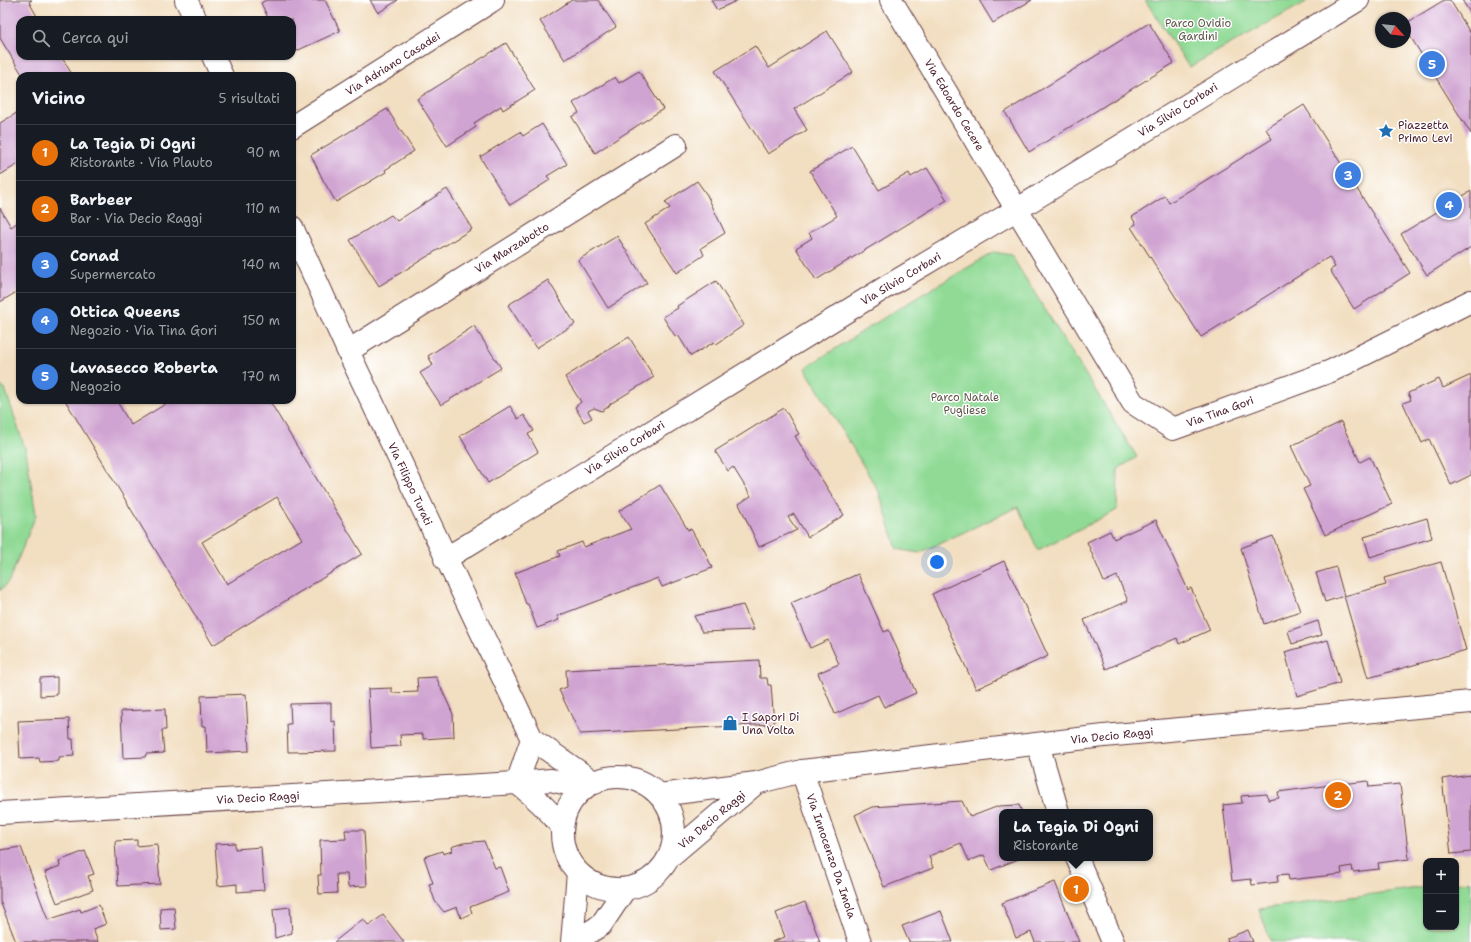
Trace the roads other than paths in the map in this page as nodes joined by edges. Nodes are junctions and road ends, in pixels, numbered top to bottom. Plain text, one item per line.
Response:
1 (186, 0) edge
2 (494, 0) edge
3 (891, 0) edge
4 (1358, 0) edge
5 (194, 16) edge
6 (215, 60) edge
7 (220, 72) edge
8 (296, 124) edge
9 (676, 145) dead end
10 (1016, 210) junction
11 (296, 236) edge
12 (1471, 301) edge
13 (348, 352) junction
14 (445, 559) junction
15 (1471, 702) edge
16 (532, 739) junction
17 (1038, 744) junction
18 (802, 771) junction
19 (517, 783) junction
20 (756, 784) junction
21 (590, 786) junction
22 (659, 795) junction
23 (1057, 809) edge
24 (0, 812) edge
25 (562, 827) junction
26 (669, 857) junction
27 (1078, 861) edge
28 (578, 873) junction
29 (625, 889) junction
30 (604, 933) edge
31 (573, 942) edge
32 (860, 942) edge
33 (1113, 942) edge

1 - 5 street
2 - 8 street, Via Adriano Casadei
3 - 10 street, Via Edoardo Cecere
4 - 10 street, Via Silvio Corbari
6 - 7 street
9 - 13 street, Via Marzabotto
10 - 12 street, Via Tina Gori
10 - 14 street, Via Silvio Corbari
11 - 13 street, Via Filippo Turati
13 - 14 street, Via Filippo Turati
14 - 16 street, Via Filippo Turati
15 - 17 street, Via Decio Raggi
16 - 19 street
16 - 21 street, Via Filippo Turati
17 - 18 street, Via Decio Raggi
17 - 23 street
18 - 20 street, Via Decio Raggi
18 - 32 street, Via Innocenzo Da Imola
19 - 21 street, Via Decio Raggi
19 - 24 street, Via Decio Raggi
19 - 25 street
20 - 22 street, Via Decio Raggi
20 - 26 street, Via Decio Raggi
21 - 22 street
21 - 25 street
22 - 26 street
25 - 28 street
26 - 29 street
27 - 33 street
28 - 29 street
28 - 31 street
29 - 30 street
30 - 31 street

